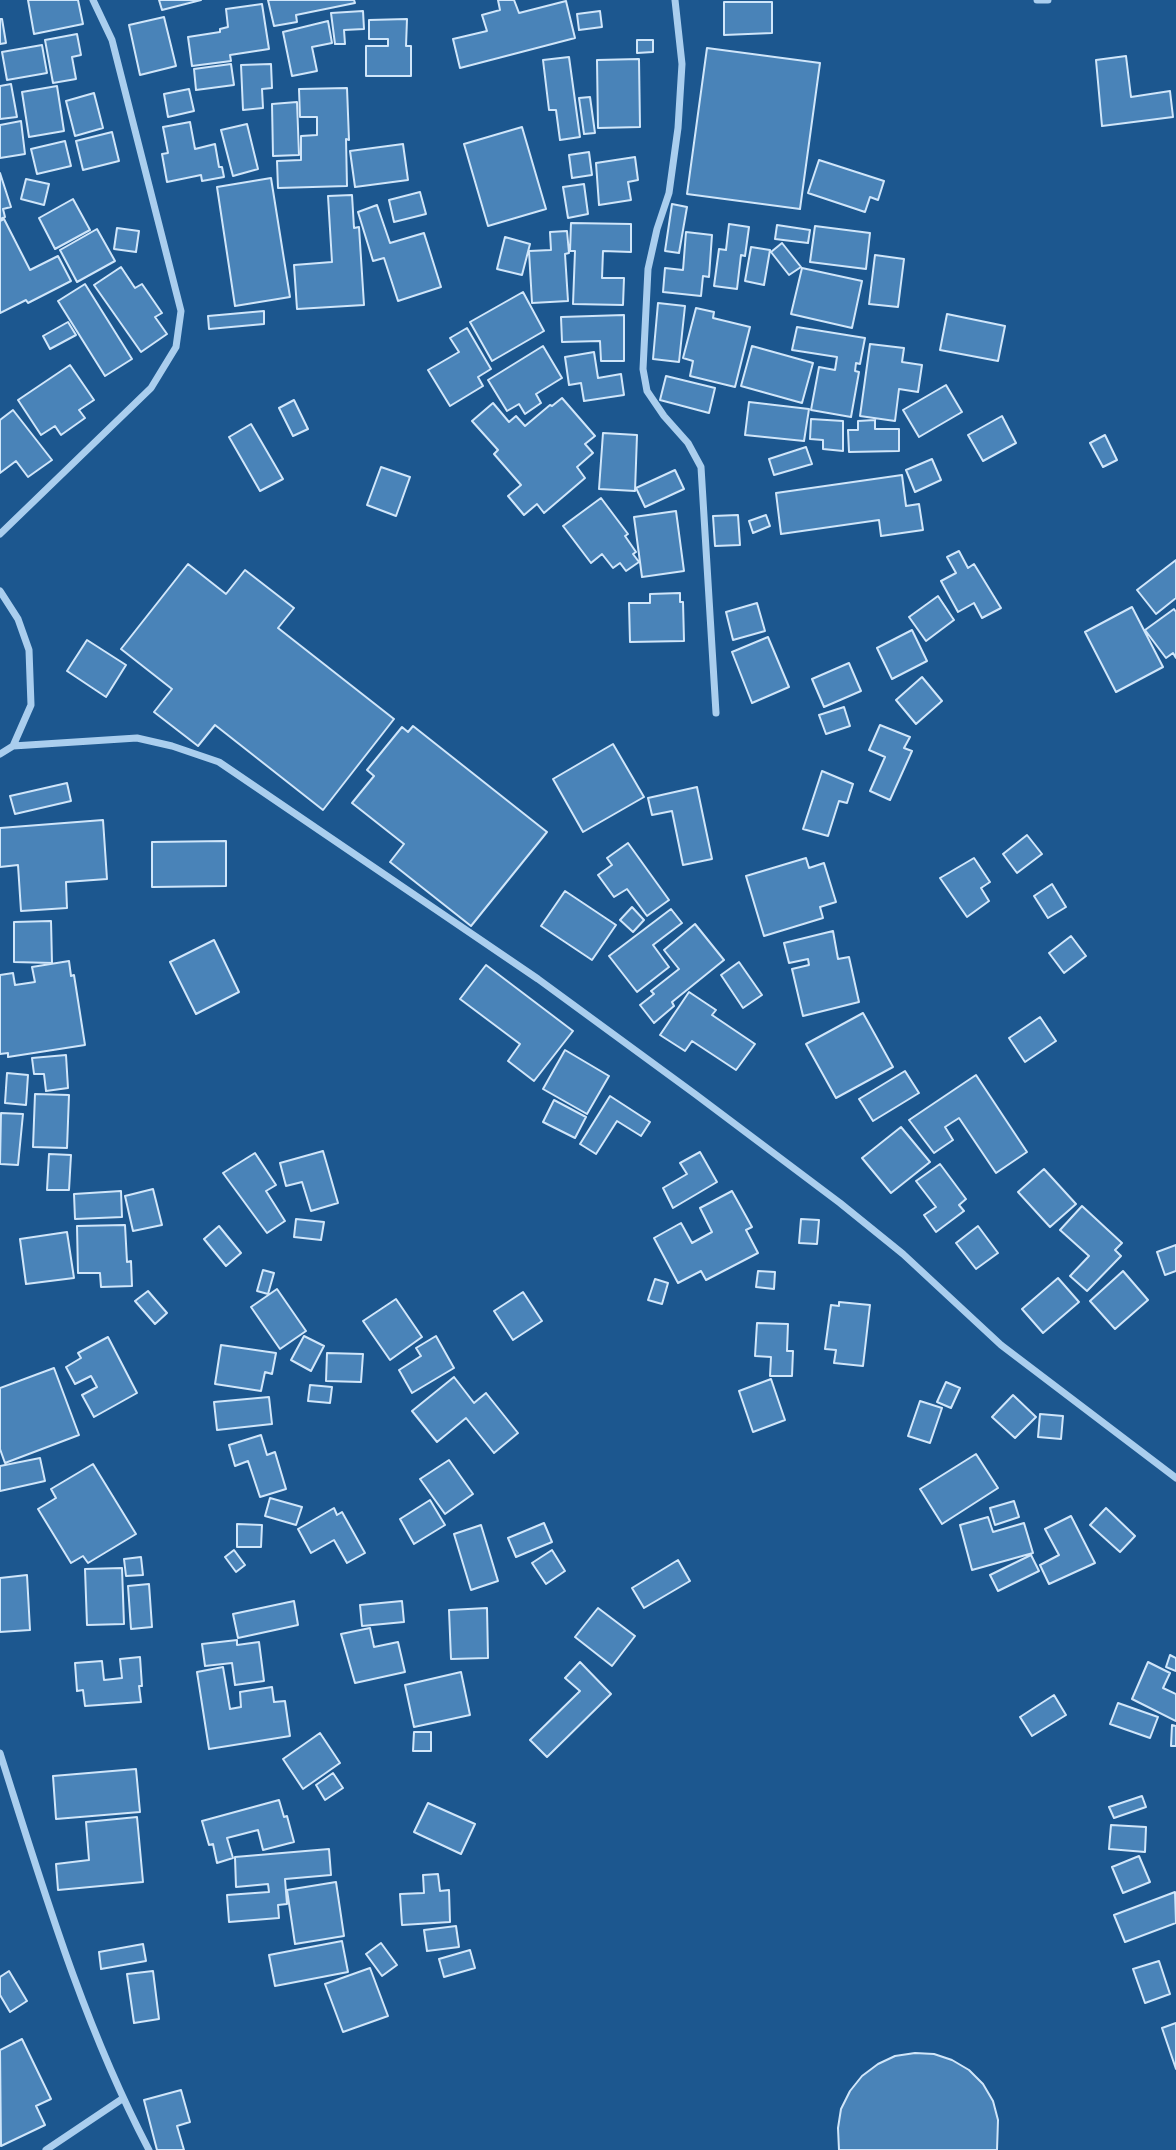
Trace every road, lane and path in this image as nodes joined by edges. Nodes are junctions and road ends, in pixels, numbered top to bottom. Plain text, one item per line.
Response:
1 (93, 0) edge
2 (676, 0) edge
3 (1037, 0) edge
4 (1048, 0) edge
5 (0, 534) edge
6 (0, 591) edge
7 (716, 713) dead end
8 (13, 746) junction
9 (0, 754) edge
10 (1176, 1478) edge
11 (0, 1753) edge
12 (122, 2099) junction
13 (46, 2150) edge
14 (149, 2150) edge

1 - 5 street
2 - 7 street
3 - 4 street
6 - 8 street
8 - 9 street
8 - 10 street
11 - 12 street
12 - 13 street
12 - 14 street

